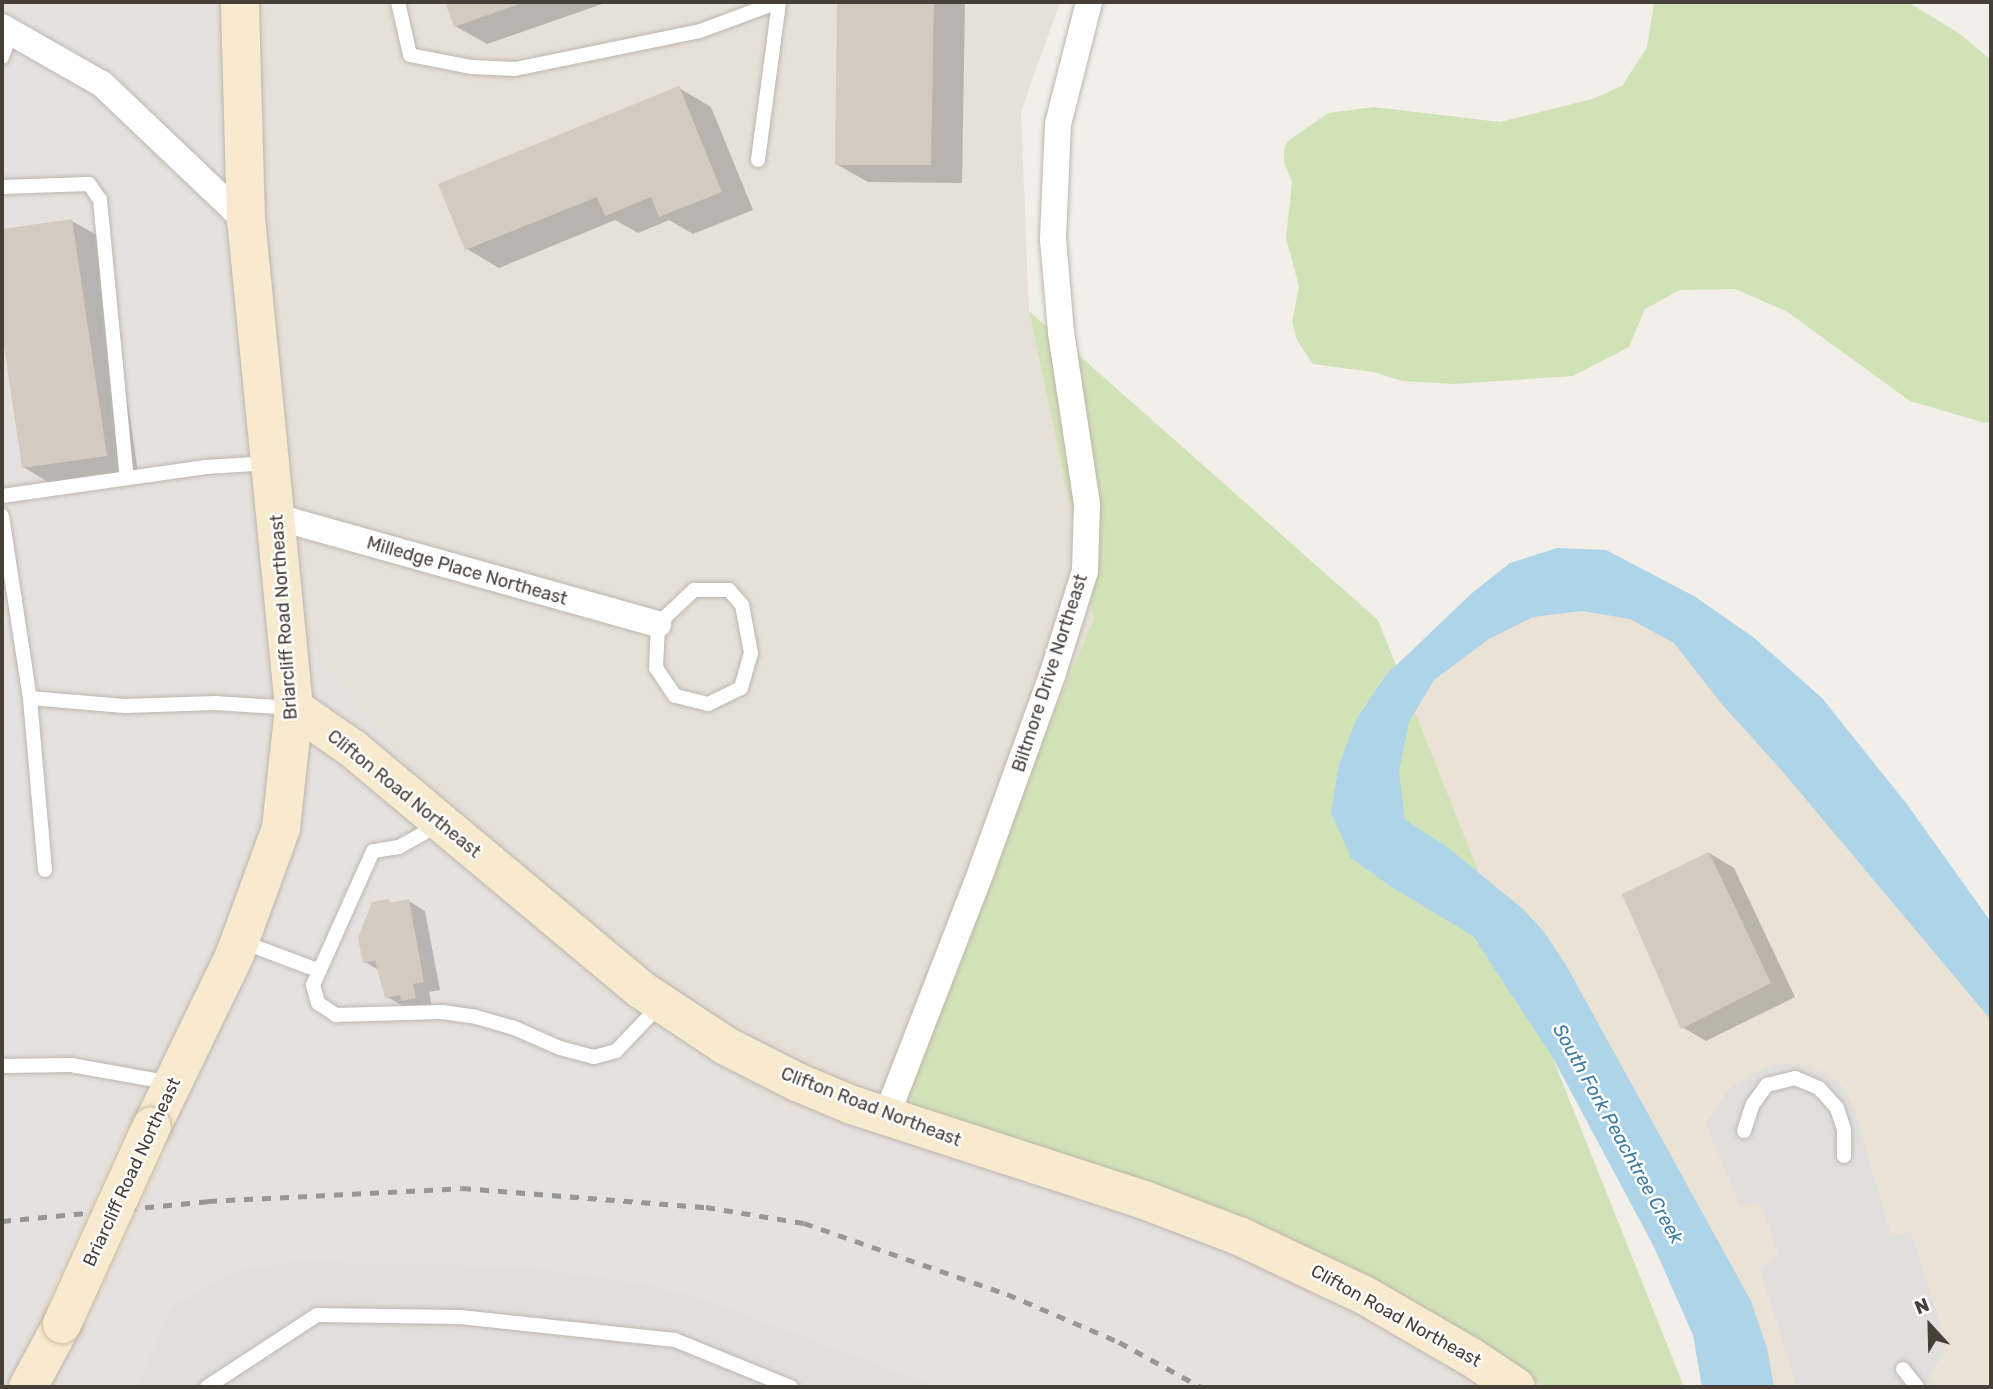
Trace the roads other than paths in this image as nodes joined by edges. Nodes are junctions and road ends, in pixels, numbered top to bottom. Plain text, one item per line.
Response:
1 (240, 2) edge
2 (398, 2) edge
3 (779, 2) edge
4 (1089, 2) edge
5 (6, 30) edge
6 (2, 57) edge
7 (758, 160) dead end
8 (2, 187) edge
9 (246, 222) junction
10 (271, 463) junction
11 (127, 478) junction
12 (2, 496) edge
13 (2, 516) edge
14 (277, 517) junction
15 (658, 624) junction
16 (30, 698) junction
17 (294, 708) junction
18 (442, 823) junction
19 (45, 870) dead end
20 (240, 941) junction
21 (320, 971) junction
22 (661, 1004) junction
23 (2, 1066) edge
24 (173, 1084) junction
25 (886, 1117) junction
26 (1744, 1131) dead end
27 (1844, 1156) dead end
28 (1903, 1368) dead end
29 (28, 1387) edge
30 (207, 1387) edge
31 (791, 1387) edge
32 (1516, 1387) edge
33 (1917, 1387) edge

1 - 9 main road, Briarcliff Road Northeast
2 - 3 lane
3 - 7 lane
4 - 25 street, Biltmore Drive Northeast
5 - 6 lane
5 - 9 street
8 - 11 lane
9 - 10 main road, Briarcliff Road Northeast
10 - 11 lane
10 - 14 main road, Briarcliff Road Northeast
11 - 12 lane
13 - 16 lane
14 - 15 street, Milledge Place Northeast
14 - 17 main road, Briarcliff Road Northeast
15 - 15 lane
16 - 17 lane
16 - 19 lane
17 - 18 main road, Clifton Road Northeast
17 - 20 main road, Briarcliff Road Northeast
18 - 21 lane
18 - 22 main road, Clifton Road Northeast
20 - 21 lane
20 - 24 main road, Briarcliff Road Northeast
21 - 22 lane
22 - 25 main road, Clifton Road Northeast
23 - 24 lane
24 - 29 main road, Briarcliff Road Northeast, bridge
25 - 32 main road, Clifton Road Northeast
26 - 27 lane
28 - 33 lane
30 - 31 lane

